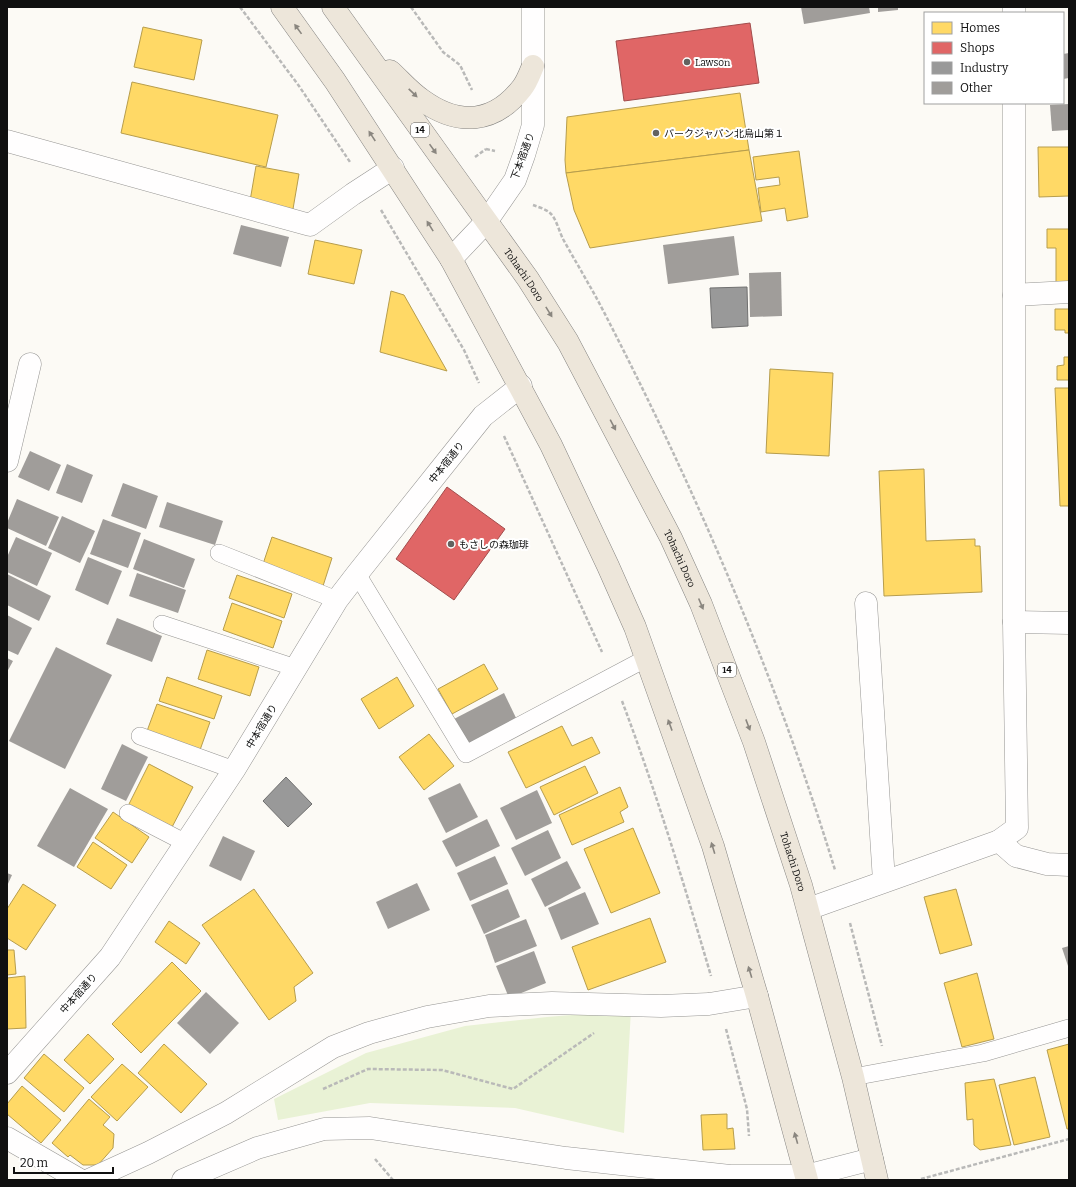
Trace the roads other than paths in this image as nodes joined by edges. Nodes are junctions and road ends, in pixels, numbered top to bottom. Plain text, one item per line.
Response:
1 (282, 7) edge
2 (333, 7) edge
3 (533, 7) edge
4 (354, 37) junction
5 (533, 66) junction
6 (1014, 104) edge
7 (7, 142) edge
8 (393, 168) junction
9 (486, 222) junction
10 (450, 259) junction
11 (1069, 292) edge
12 (1014, 295) junction
13 (30, 364) dead end
14 (521, 386) junction
15 (7, 461) edge
16 (220, 553) dead end
17 (357, 574) junction
18 (337, 600) junction
19 (866, 602) dead end
20 (1014, 622) junction
21 (1069, 623) edge
22 (162, 624) dead end
23 (645, 659) junction
24 (296, 668) junction
25 (140, 736) dead end
26 (234, 770) junction
27 (128, 813) dead end
28 (999, 841) junction
29 (186, 843) junction
30 (1069, 865) edge
31 (884, 881) junction
32 (808, 909) junction
33 (757, 996) junction
34 (1069, 1028) edge
35 (7, 1073) edge
36 (853, 1077) junction
37 (7, 1138) edge
38 (872, 1159) junction
39 (807, 1178) edge
40 (80, 1180) edge
41 (89, 1180) edge
42 (183, 1180) edge
43 (877, 1180) edge

8 -> 1 main road
2 - 4 main road, Tohachi Doro / 14
3 - 5 street, 下本宿通り
4 -> 5 main road
4 -> 9 main road, Tohachi Doro / 14
5 - 9 street, 下本宿通り
6 - 12 street
7 - 8 street
10 -> 8 main road
9 - 10 street, 下本宿通り
9 -> 32 main road, Tohachi Doro / 14
10 - 14 main road
11 - 12 street
12 - 20 street
13 - 15 street
14 - 17 street, 中本宿通り
14 - 23 main road
16 - 18 lane
17 - 18 street, 中本宿通り
17 - 23 lane
18 - 24 street, 中本宿通り
19 - 31 street
20 - 21 street
20 - 28 street
22 - 24 lane
33 -> 23 main road
24 - 26 street, 中本宿通り
25 - 26 lane
26 - 29 street, 中本宿通り
27 - 29 lane
28 - 30 street
28 - 31 street
29 - 35 street, 中本宿通り
31 - 32 street
32 - 36 main road, Tohachi Doro / 14
39 -> 33 main road
33 - 41 street
34 - 36 lane
36 - 38 main road, Tohachi Doro / 14
37 - 40 street
38 - 39 street
38 - 43 main road, Tohachi Doro / 14
39 - 42 street

